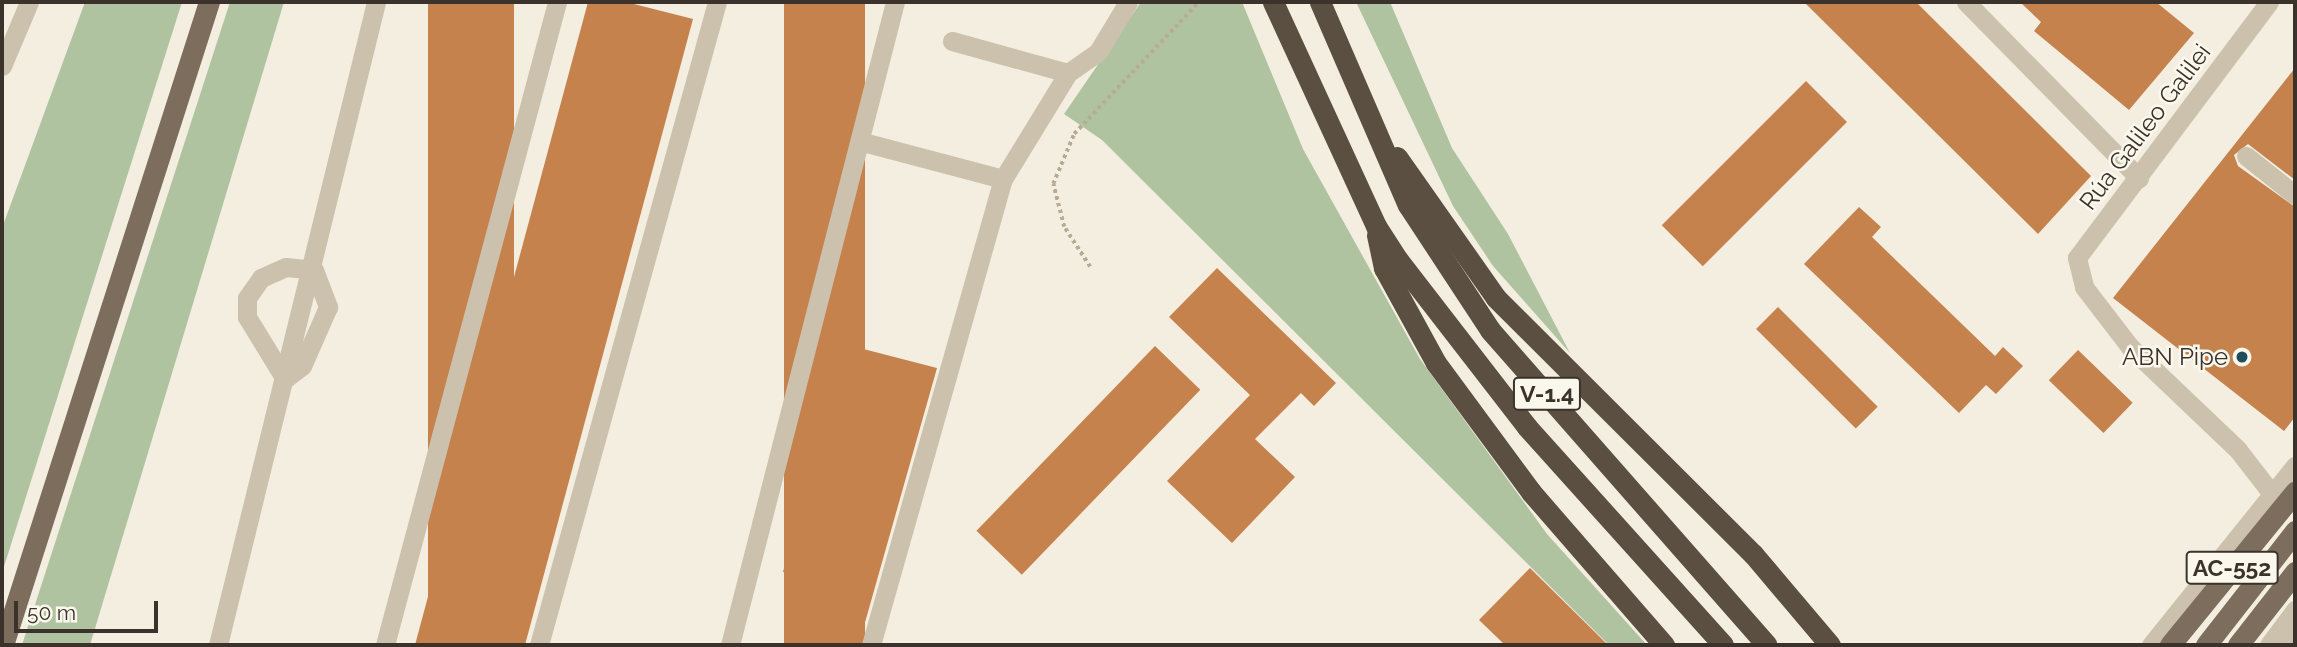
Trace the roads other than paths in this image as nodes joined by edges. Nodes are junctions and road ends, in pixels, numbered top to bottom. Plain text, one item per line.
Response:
1 (29, 2) edge
2 (209, 2) edge
3 (376, 2) edge
4 (557, 2) edge
5 (717, 2) edge
6 (895, 2) edge
7 (1128, 2) edge
8 (1273, 2) edge
9 (1320, 2) edge
10 (1966, 2) edge
11 (2269, 2) edge
12 (952, 41) dead end
13 (2, 66) edge
14 (1068, 74) junction
15 (1368, 115) junction
16 (863, 142) junction
17 (2246, 156) dead end
18 (2139, 178) junction
19 (1003, 179) junction
20 (2295, 195) edge
21 (1376, 226) junction
22 (314, 270) junction
23 (285, 379) junction
24 (2295, 466) edge
25 (2295, 492) edge
26 (2272, 494) junction
27 (2295, 531) edge
28 (2295, 572) edge
29 (2295, 610) edge
30 (2295, 636) edge
31 (4, 645) edge
32 (219, 645) edge
33 (385, 645) edge
34 (539, 645) edge
35 (730, 645) edge
36 (871, 645) edge
37 (1664, 645) edge
38 (1723, 645) edge
39 (1766, 645) edge
40 (1830, 645) edge
41 (2151, 645) edge
42 (2170, 645) edge
43 (2206, 645) edge
44 (2238, 645) edge
45 (2269, 645) edge
46 (2288, 645) edge

1 - 13 street
2 - 31 main road
3 - 22 street
4 - 33 street
5 - 34 street
6 - 16 street
7 - 14 street
8 - 21 highway, V-1.4
9 - 15 highway, V-1.4
10 - 18 street
11 - 18 street, Rúa Galileo Galilei
12 - 14 street
14 - 19 street
15 - 39 highway, V-1.4
15 - 40 highway
16 - 19 street
16 - 35 street
17 - 20 street
18 - 26 street, Rúa Galileo Galilei
19 - 36 street
21 - 37 highway
21 - 38 highway, V-1.4
22 - 23 street
22 - 23 street
23 - 32 street
24 - 26 street
25 - 42 main road, AC-552
26 - 41 street
27 - 43 main road, AC-552
28 - 44 main road, AC-552
29 - 45 street
30 - 46 street

